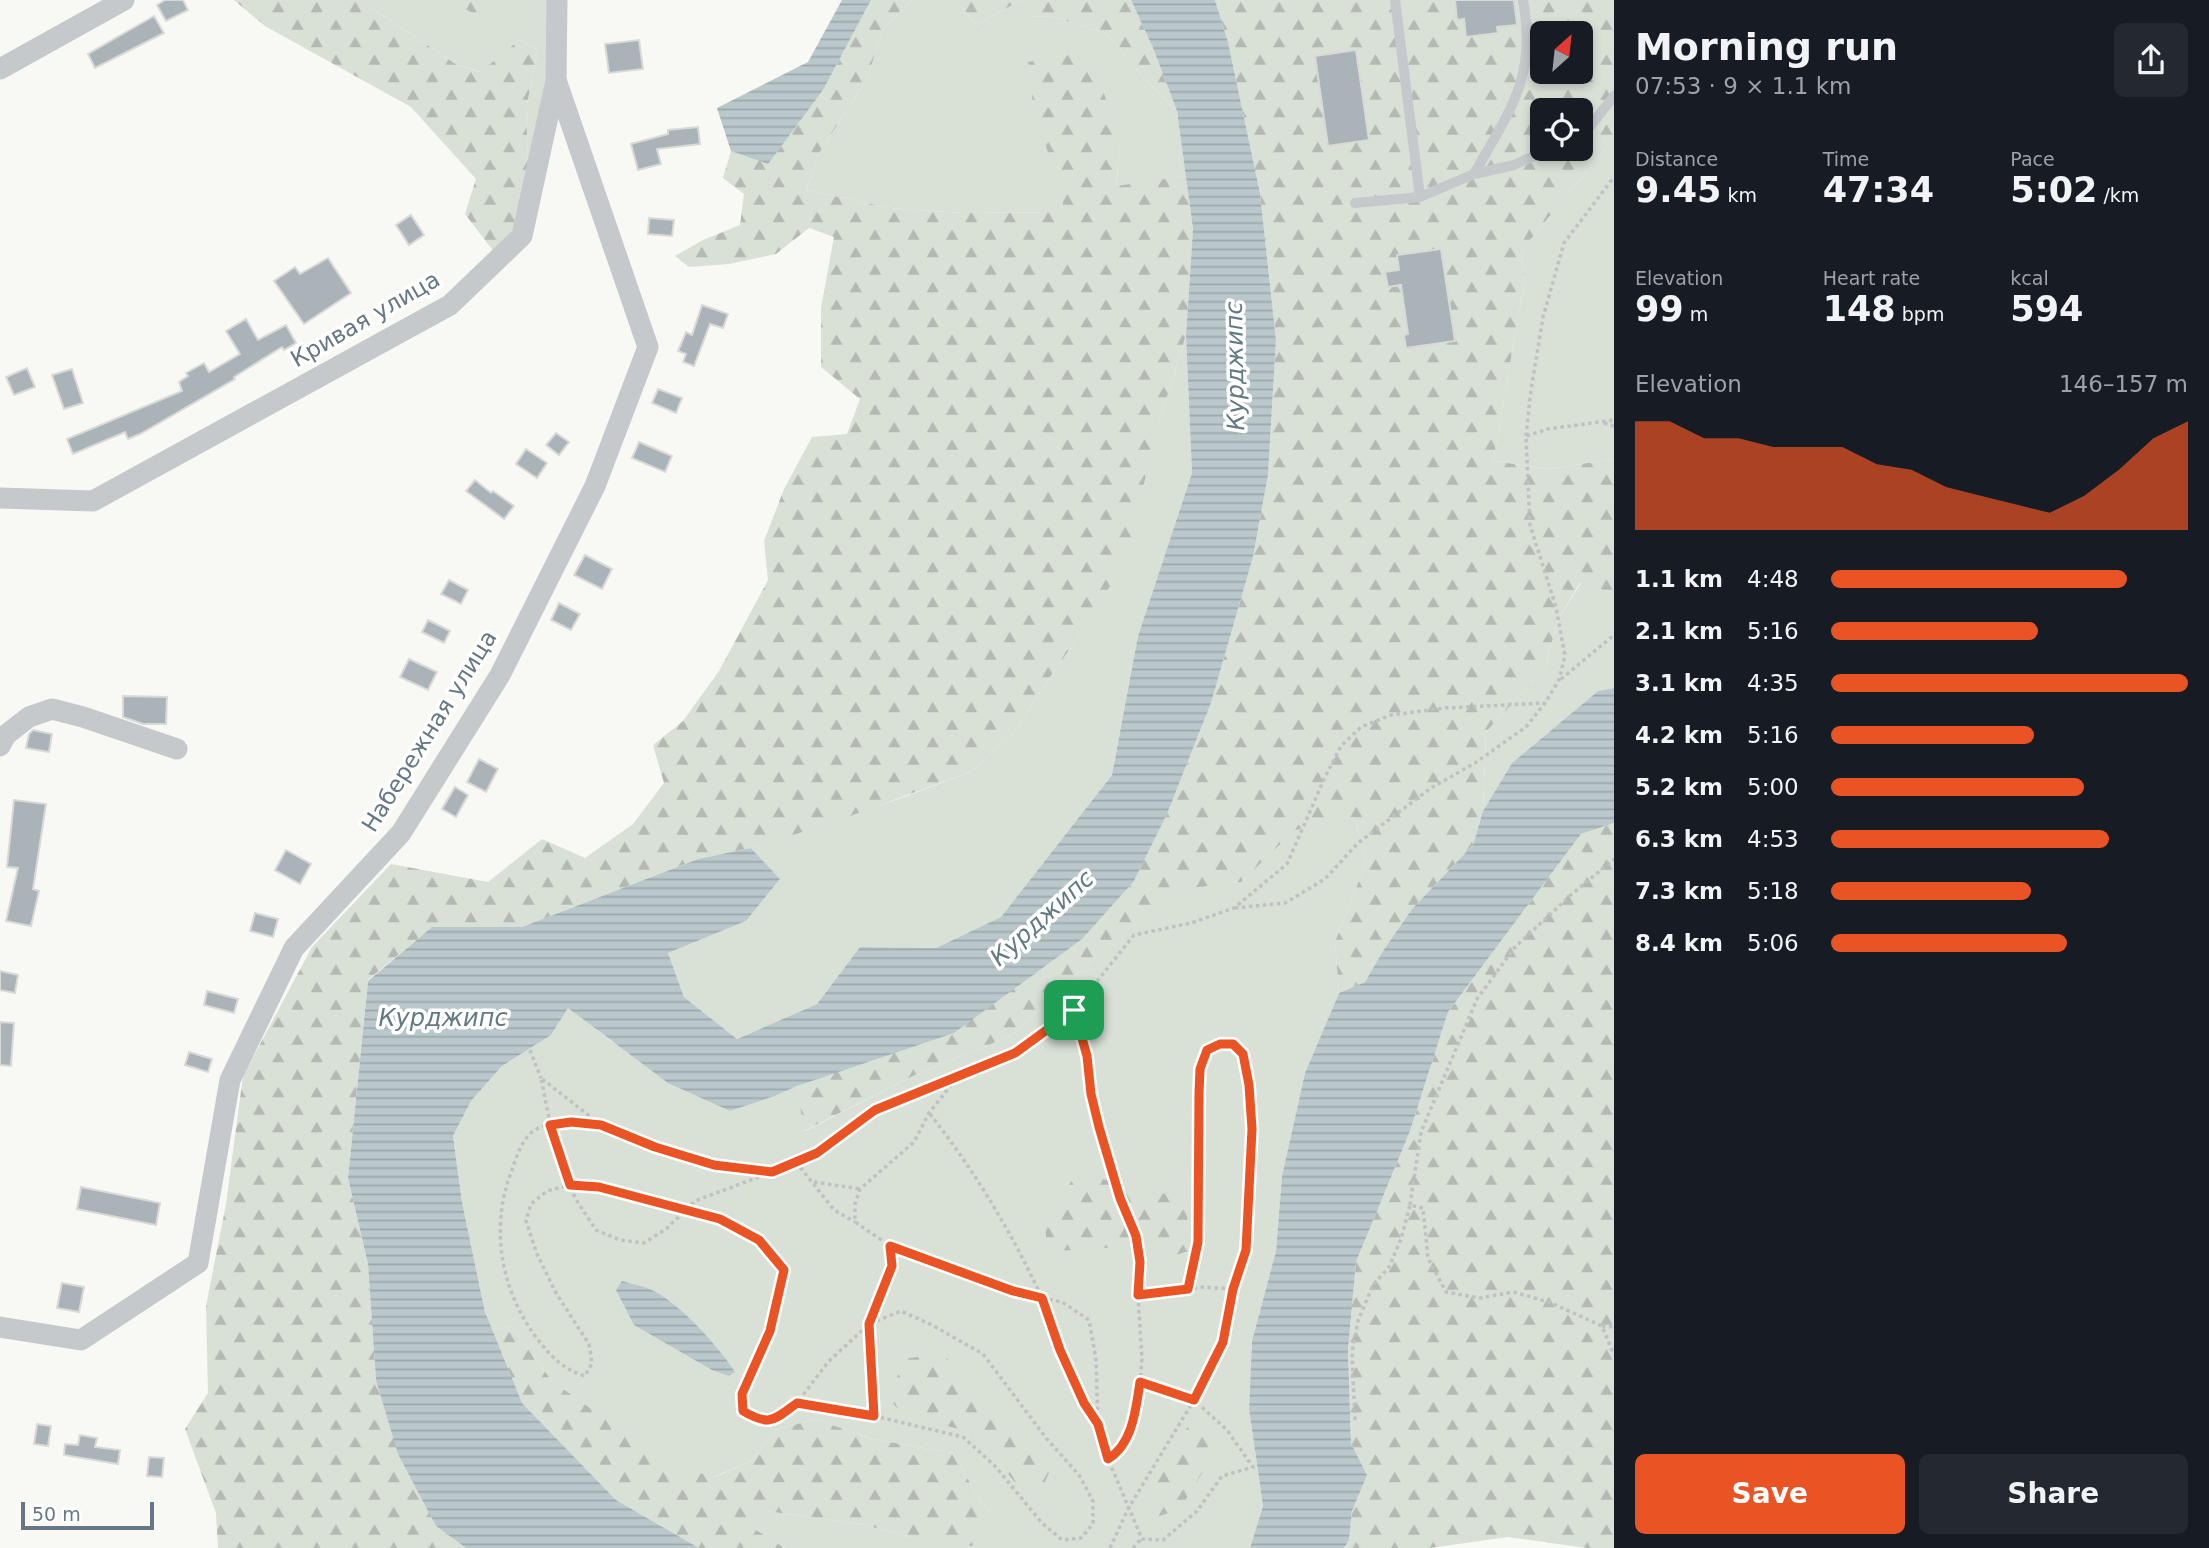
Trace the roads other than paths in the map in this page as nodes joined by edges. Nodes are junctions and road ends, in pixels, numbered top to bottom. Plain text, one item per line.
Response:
1 (124, 0) edge
2 (557, 0) edge
3 (1395, 0) edge
4 (1523, 0) edge
5 (0, 69) edge
6 (556, 80) junction
7 (1614, 96) edge
8 (1593, 123) edge
9 (1530, 158) edge
10 (1474, 174) junction
11 (1420, 197) junction
12 (1355, 203) dead end
13 (0, 498) edge
14 (0, 747) edge
15 (177, 749) dead end
16 (0, 1327) edge

1 - 5 street
2 - 6 street, Кривая улица
3 - 11 lane
4 - 10 lane
6 - 13 street, Кривая улица
6 - 16 street, Набережная улица
7 - 8 lane
9 - 10 lane
10 - 11 lane
11 - 12 lane
14 - 15 street

